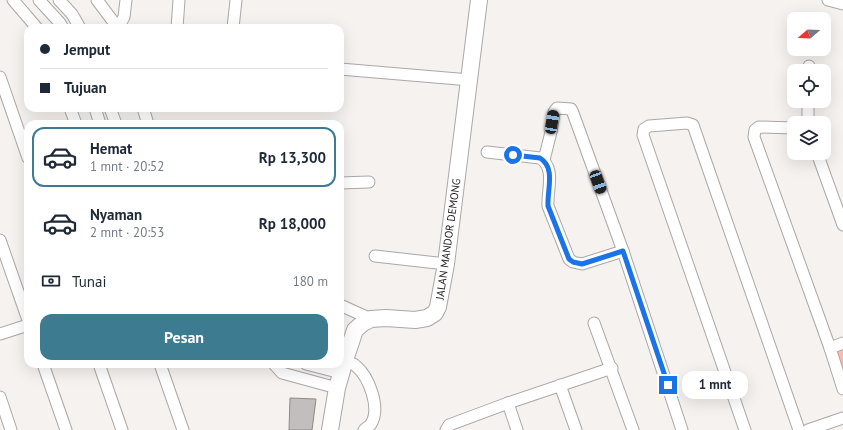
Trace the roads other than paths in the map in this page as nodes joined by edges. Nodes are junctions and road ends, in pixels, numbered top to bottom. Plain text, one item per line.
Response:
1 (13, 0) edge
2 (39, 0) edge
3 (60, 0) edge
4 (97, 0) edge
5 (126, 0) edge
6 (179, 0) edge
7 (236, 0) edge
8 (479, 0) edge
9 (828, 0) edge
10 (843, 4) edge
11 (34, 24) edge
12 (61, 24) edge
13 (78, 24) edge
14 (115, 24) edge
15 (120, 24) edge
16 (177, 24) edge
17 (233, 24) edge
18 (344, 69) edge
19 (0, 77) edge
20 (470, 80) junction
21 (787, 128) edge
22 (24, 146) edge
23 (487, 152) dead end
24 (544, 160) junction
25 (820, 160) edge
26 (368, 182) dead end
27 (344, 183) edge
28 (843, 225) edge
29 (0, 240) edge
30 (623, 251) junction
31 (374, 256) dead end
32 (446, 264) junction
33 (344, 307) edge
34 (24, 309) edge
35 (371, 319) junction
36 (594, 323) dead end
37 (24, 325) edge
38 (0, 334) edge
39 (843, 343) edge
40 (830, 348) junction
41 (344, 365) edge
42 (44, 368) edge
43 (100, 368) edge
44 (161, 368) edge
45 (278, 368) edge
46 (320, 368) edge
47 (343, 368) edge
48 (612, 368) junction
49 (341, 374) junction
50 (560, 385) junction
51 (843, 388) edge
52 (0, 397) edge
53 (508, 403) junction
54 (843, 418) edge
55 (370, 428) edge
56 (11, 430) edge
57 (66, 430) edge
58 (122, 430) edge
59 (183, 430) edge
60 (330, 430) edge
61 (446, 430) edge
62 (517, 430) edge
63 (576, 430) edge
64 (633, 430) edge
65 (682, 430) edge
66 (745, 430) edge
67 (799, 430) edge
68 (808, 430) edge

1 - 11 street
2 - 12 street
3 - 13 street
4 - 14 street
5 - 15 street
6 - 16 street
7 - 17 street
8 - 20 main road, JALAN MANDOR DEMONG
9 - 10 street
18 - 20 street
19 - 22 street
20 - 32 main road, JALAN MANDOR DEMONG
21 - 40 street
23 - 24 street
24 - 30 street
24 - 30 street
25 - 28 street
26 - 27 street
29 - 34 street
30 - 65 street
31 - 32 street
32 - 35 main road, JALAN MANDOR DEMONG
33 - 35 street
35 - 41 main road
36 - 48 street
37 - 38 street
39 - 40 street
40 - 51 street
42 - 57 street
43 - 58 street
44 - 59 street
45 - 49 street
46 - 49 street
47 - 49 main road
48 - 50 street
48 - 64 street
49 - 55 street
49 - 60 main road
50 - 53 street
50 - 63 street
52 - 56 street
53 - 61 street
53 - 62 street
54 - 68 street
66 - 67 street

